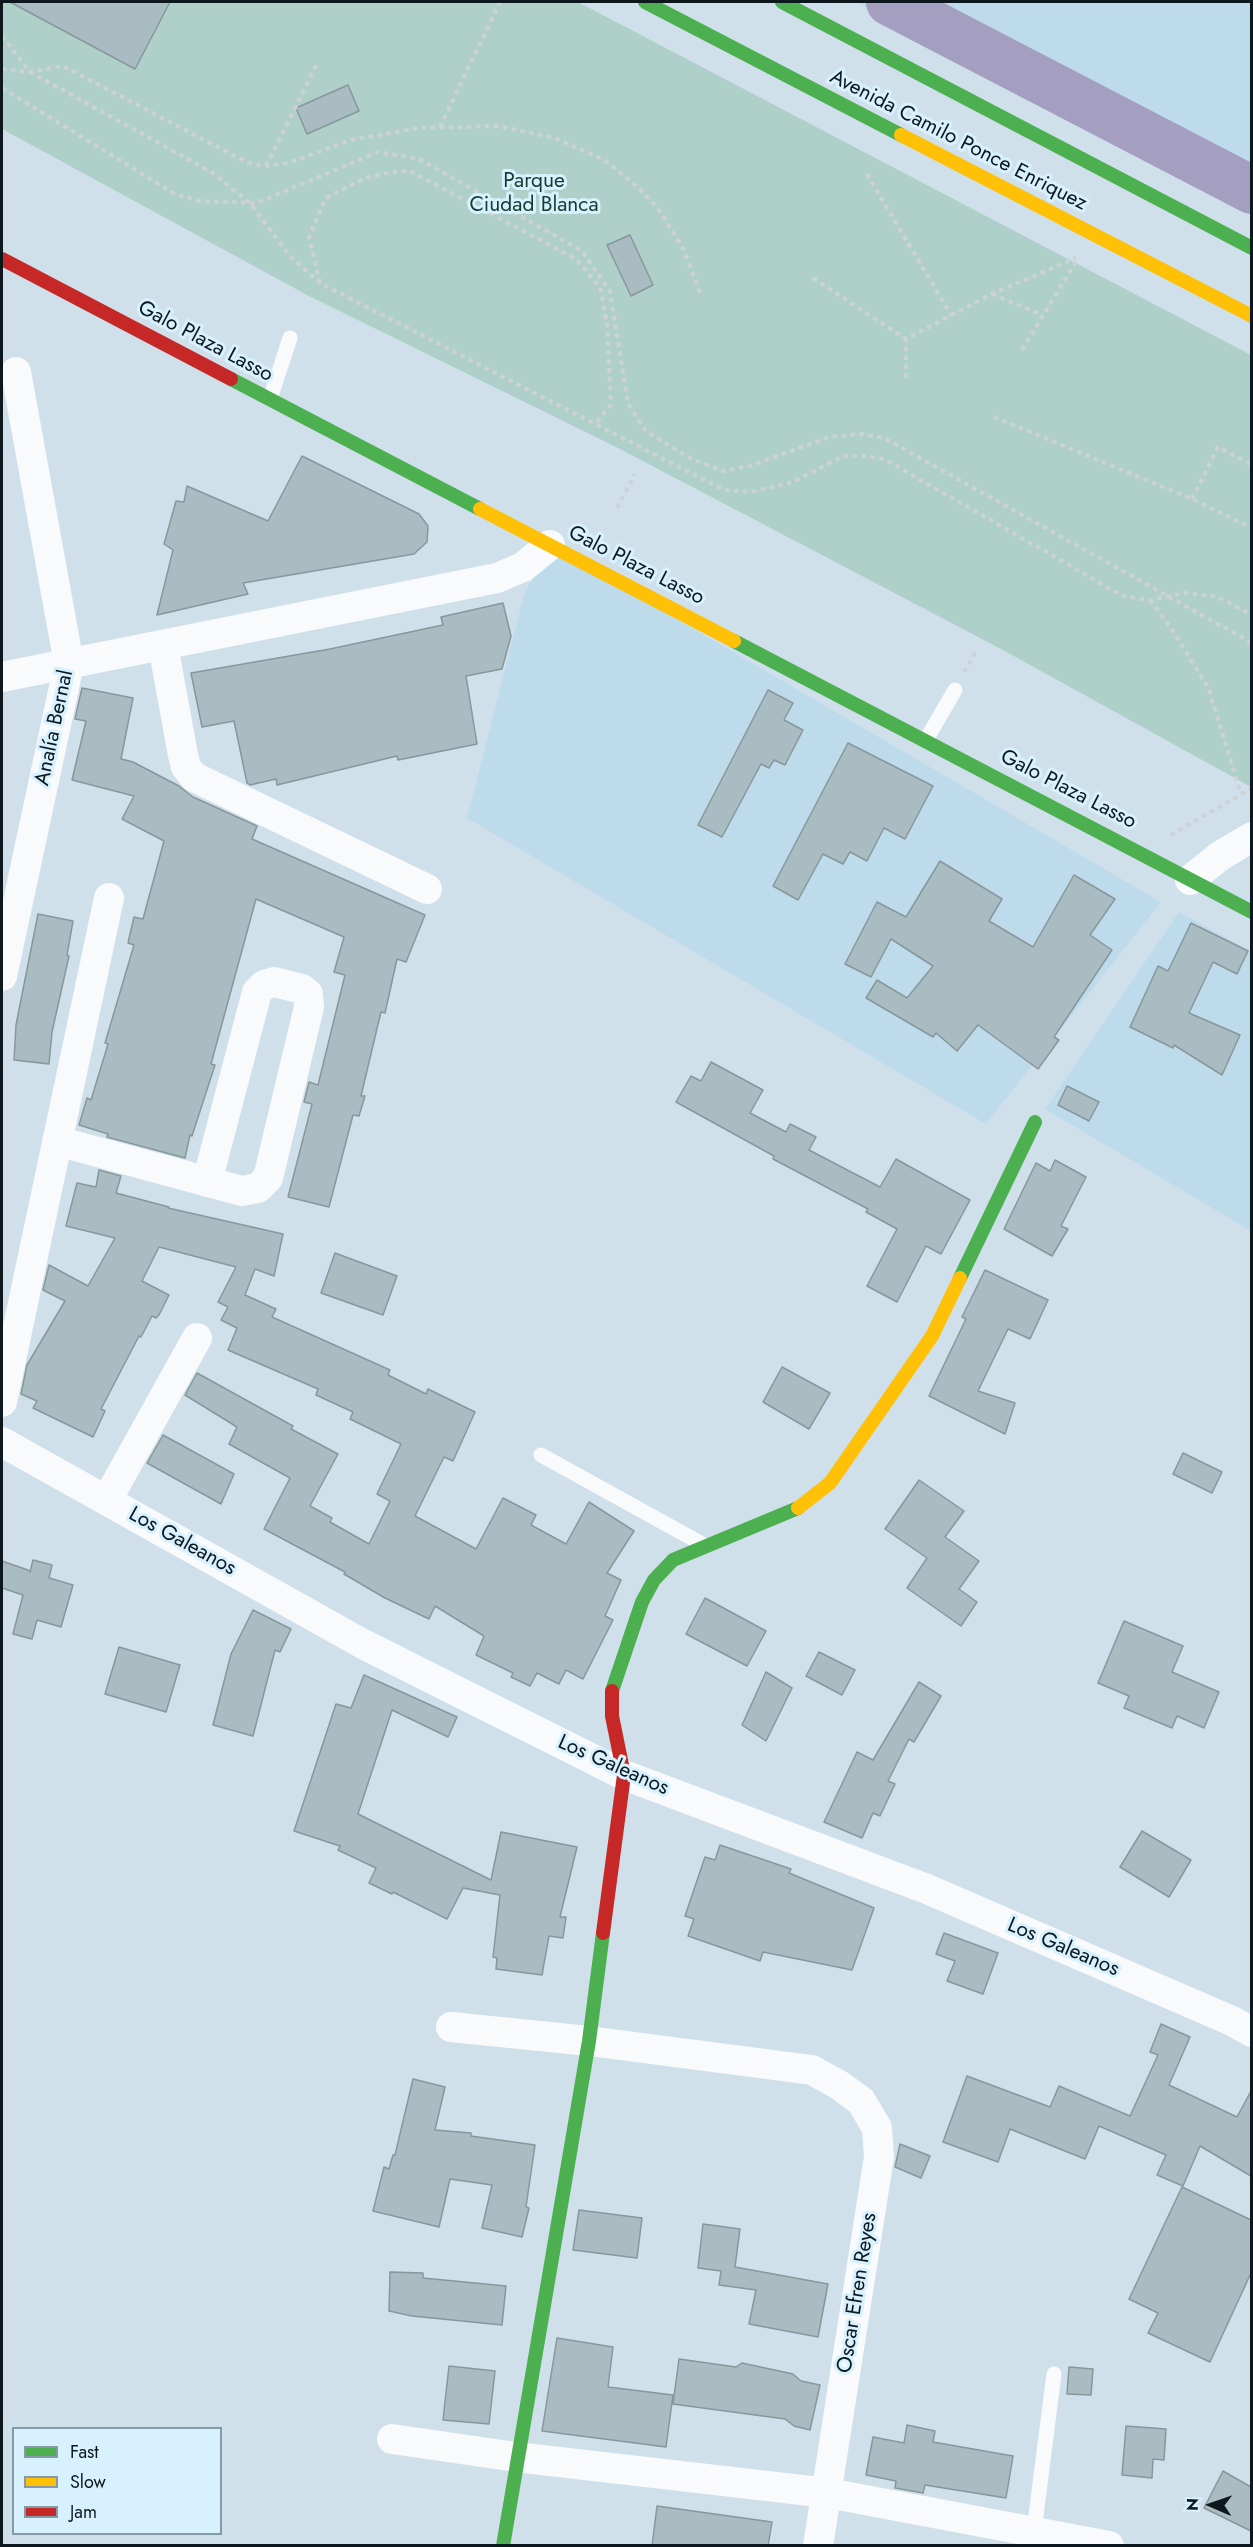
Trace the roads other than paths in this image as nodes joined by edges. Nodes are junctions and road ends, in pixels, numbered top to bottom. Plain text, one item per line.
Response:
1 (645, 2) edge
2 (782, 2) edge
3 (1251, 248) edge
4 (2, 259) edge
5 (1251, 316) edge
6 (290, 338) dead end
7 (16, 372) dead end
8 (270, 399) junction
9 (550, 545) junction
10 (163, 645) junction
11 (69, 664) junction
12 (2, 677) edge
13 (954, 690) dead end
14 (926, 741) junction
15 (1251, 837) edge
16 (1190, 880) junction
17 (427, 889) dead end
18 (109, 898) dead end
19 (10, 899) edge
20 (1251, 912) edge
21 (2, 976) edge
22 (1035, 1122) dead end
23 (57, 1141) junction
24 (207, 1182) junction
25 (196, 1338) dead end
26 (2, 1401) edge
27 (2, 1442) edge
28 (541, 1455) dead end
29 (106, 1500) junction
30 (704, 1545) junction
31 (624, 1775) junction
32 (451, 2027) dead end
33 (1251, 2032) edge
34 (588, 2041) junction
35 (1054, 2374) dead end
36 (392, 2439) dead end
37 (516, 2457) junction
38 (828, 2493) junction
39 (1034, 2531) junction
40 (503, 2546) edge
41 (818, 2546) edge
42 (1109, 2546) edge

1 - 5 street, Avenida Camilo Ponce Enriquez
2 - 3 street, Avenida Camilo Ponce Enriquez
4 - 8 street, Galo Plaza Lasso
6 - 8 lane
7 - 11 street, Analía Bernal
8 - 9 street, Galo Plaza Lasso
9 - 10 street
9 - 14 street, Galo Plaza Lasso
10 - 11 street
10 - 17 street
11 - 12 street
11 - 19 street, Analía Bernal
13 - 14 lane
14 - 16 street, Galo Plaza Lasso
15 - 16 street
16 - 20 street, Galo Plaza Lasso
18 - 23 street
19 - 21 street, Analía Bernal
22 - 30 street
23 - 24 street
23 - 26 street
24 - 24 street
25 - 29 street
27 - 29 street, Los Galeanos
28 - 30 lane
29 - 31 street, Los Galeanos
30 - 31 street
31 - 33 street, Los Galeanos
31 - 34 street
32 - 34 street
34 - 37 street
34 - 38 street, Oscar Efren Reyes
35 - 39 lane
36 - 37 street
37 - 38 street
37 - 40 street
38 - 39 street
38 - 41 street, Oscar Efren Reyes
39 - 42 street

